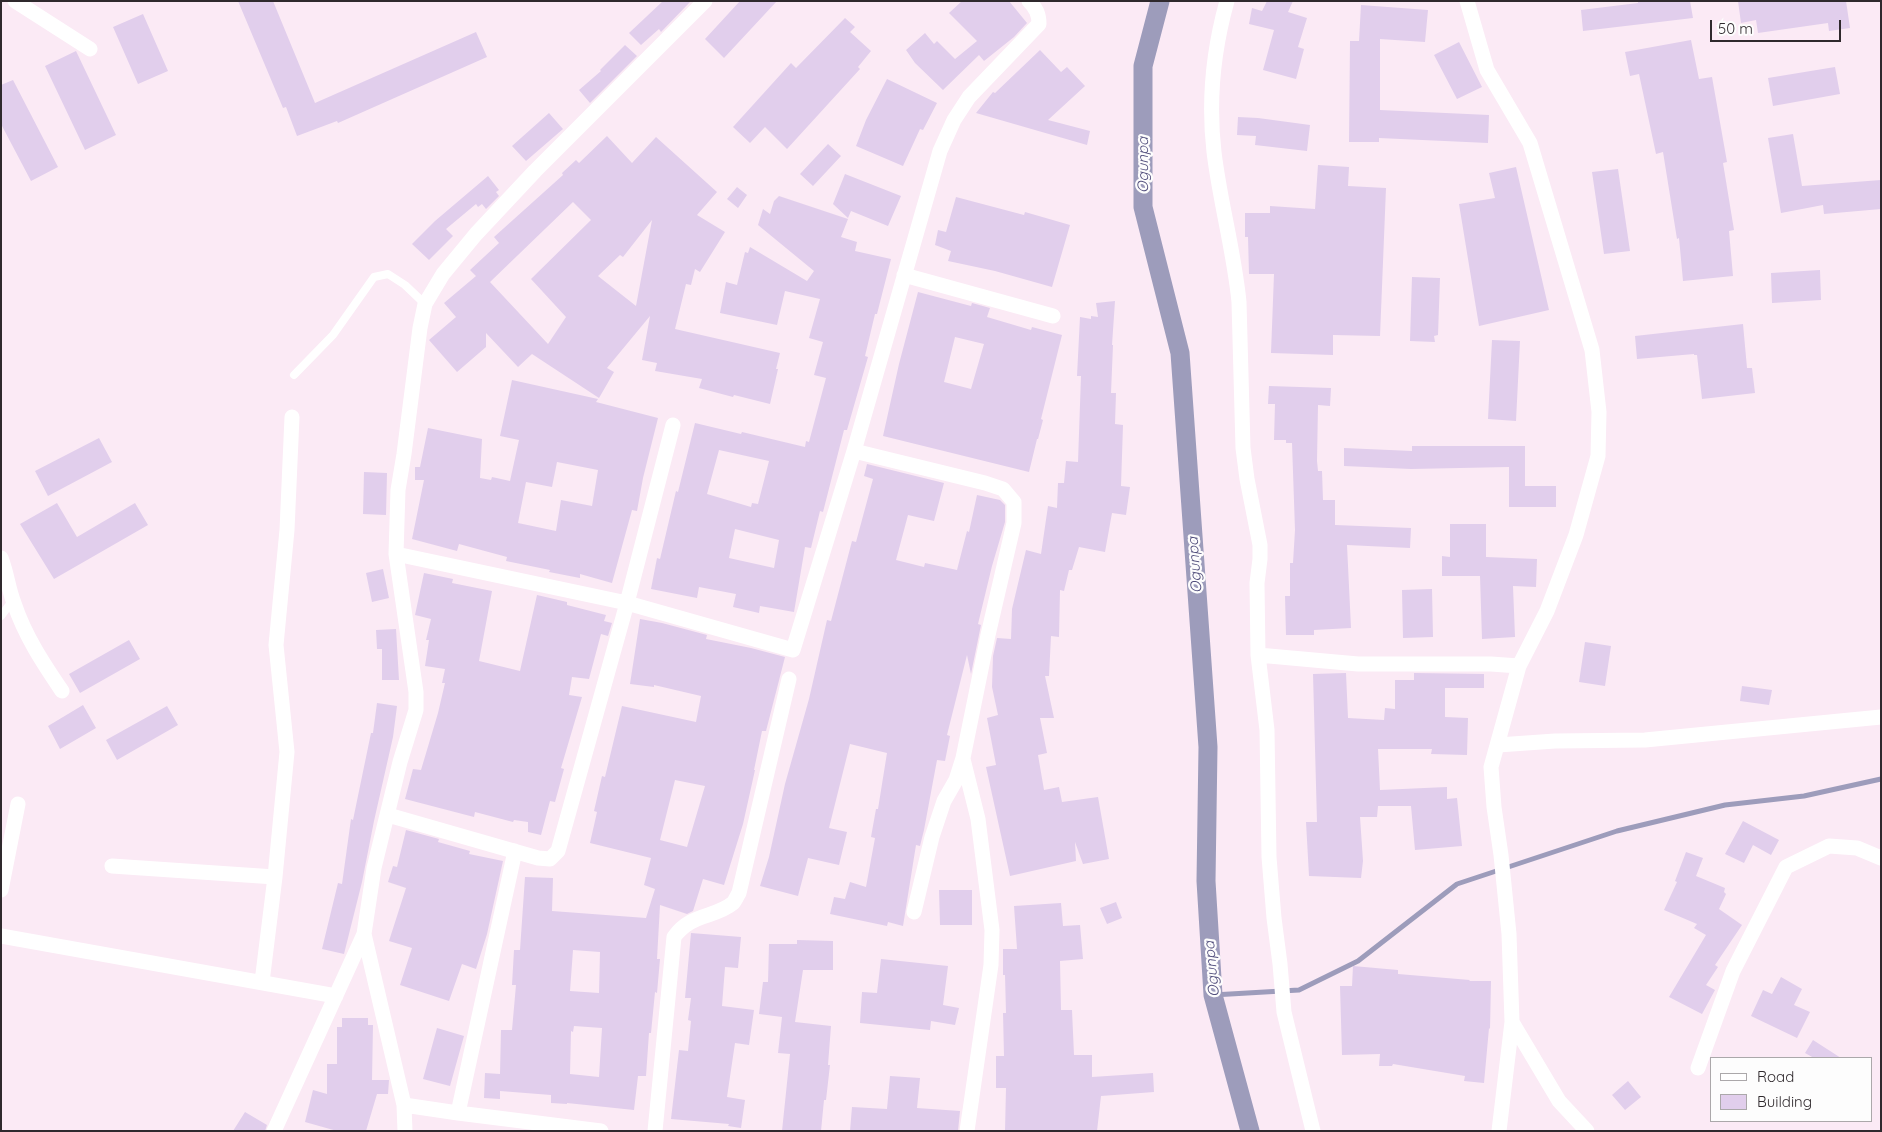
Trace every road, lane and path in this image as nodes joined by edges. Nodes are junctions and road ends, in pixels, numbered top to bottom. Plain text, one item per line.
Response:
1 (15, 1) edge
2 (705, 1) edge
3 (1029, 1) edge
4 (1228, 1) edge
5 (1467, 1) edge
6 (90, 49) dead end
7 (904, 275) junction
8 (425, 304) junction
9 (1053, 316) dead end
10 (294, 374) dead end
11 (292, 417) dead end
12 (673, 426) dead end
13 (854, 451) junction
14 (396, 554) junction
15 (1, 558) edge
16 (13, 600) junction
17 (627, 603) junction
18 (1, 616) edge
19 (1258, 655) junction
20 (1519, 666) junction
21 (789, 679) dead end
22 (62, 691) dead end
23 (1881, 717) edge
24 (1498, 745) junction
25 (963, 758) junction
26 (18, 804) dead end
27 (388, 815) junction
28 (515, 851) junction
29 (1881, 858) edge
30 (112, 866) dead end
31 (275, 877) junction
32 (1, 890) edge
33 (914, 912) dead end
34 (364, 934) junction
35 (1, 936) edge
36 (262, 982) junction
37 (336, 996) junction
38 (1512, 1022) junction
39 (1698, 1068) dead end
40 (404, 1105) junction
41 (458, 1113) junction
42 (274, 1131) edge
43 (405, 1131) edge
44 (601, 1131) edge
45 (655, 1131) edge
46 (967, 1131) edge
47 (1314, 1131) edge
48 (1499, 1131) edge
49 (1586, 1131) edge

1 - 6 street
2 - 8 street
3 - 7 street
4 - 19 street
5 - 20 street
7 - 9 street
7 - 13 street
8 - 10 lane
8 - 14 street
11 - 31 street
12 - 17 street
13 - 17 street
13 - 25 street
14 - 17 street
14 - 27 street
15 - 16 street
16 - 18 lane
16 - 22 street
17 - 28 street
19 - 20 street
19 - 47 street
20 - 24 street
21 - 45 street
23 - 24 street
24 - 38 street
25 - 33 street
25 - 46 street
26 - 32 street
27 - 28 street
27 - 34 street
28 - 41 street
29 - 39 street
30 - 31 street
31 - 36 street
34 - 37 street
34 - 40 street
35 - 36 street
36 - 37 street
37 - 42 street
38 - 48 street
38 - 49 street
40 - 41 street
40 - 43 street
41 - 44 street

